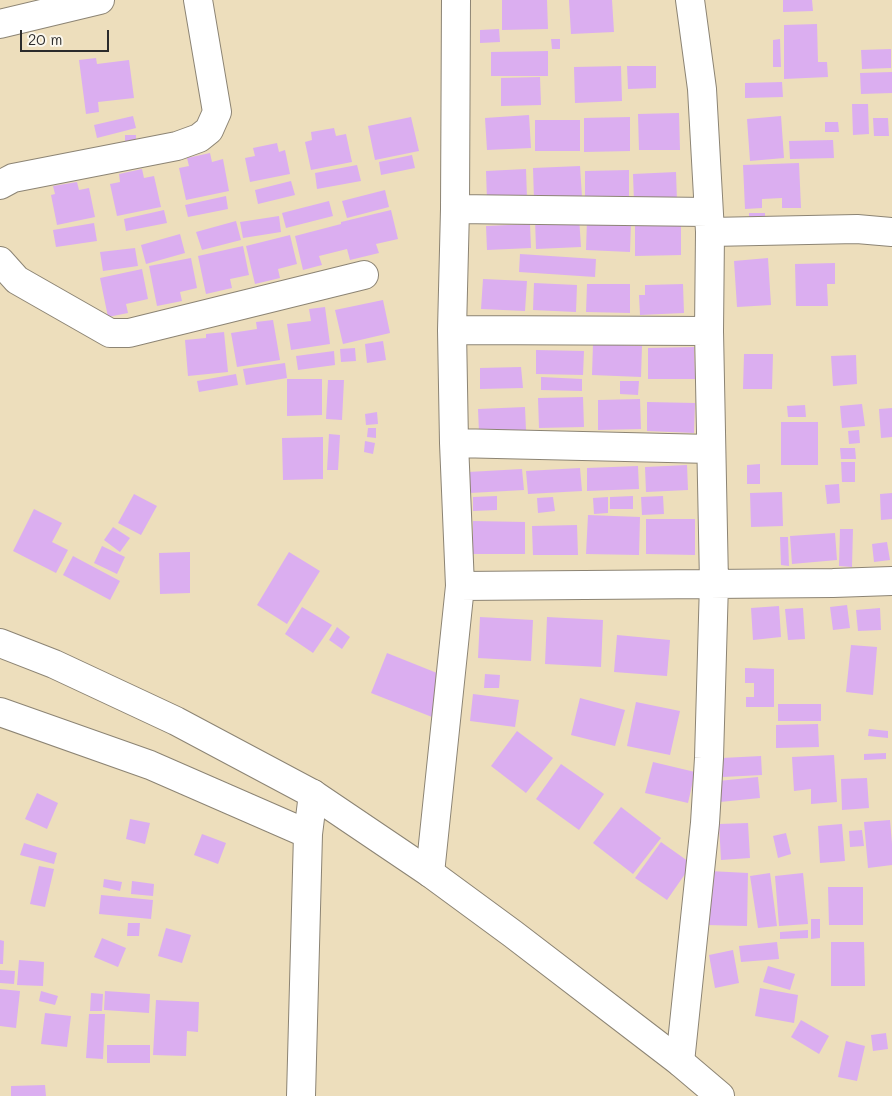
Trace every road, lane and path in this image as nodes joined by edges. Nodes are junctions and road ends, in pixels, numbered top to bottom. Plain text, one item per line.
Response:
1 (100, 0) edge
2 (198, 0) edge
3 (456, 0) edge
4 (690, 0) edge
5 (0, 24) edge
6 (0, 185) edge
7 (455, 209) junction
8 (709, 222) junction
9 (892, 232) edge
10 (0, 261) edge
11 (364, 275) dead end
12 (452, 330) junction
13 (710, 332) junction
14 (454, 443) junction
15 (711, 449) junction
16 (892, 581) edge
17 (714, 583) junction
18 (460, 586) junction
19 (0, 643) edge
20 (0, 712) edge
21 (313, 794) junction
22 (308, 834) junction
23 (430, 873) junction
24 (680, 1062) junction
25 (301, 1096) edge
26 (720, 1096) edge

1 - 5 street
2 - 6 street
3 - 7 street
4 - 8 street
7 - 8 street
7 - 12 street
8 - 9 street
8 - 13 street
10 - 11 street
12 - 13 street
12 - 14 street
13 - 15 street
14 - 15 street
14 - 18 street
15 - 17 street
16 - 17 street
17 - 18 street
17 - 24 street
18 - 23 street
19 - 21 street
20 - 22 street
21 - 22 street
21 - 23 street
22 - 25 street
23 - 24 street
24 - 26 street

